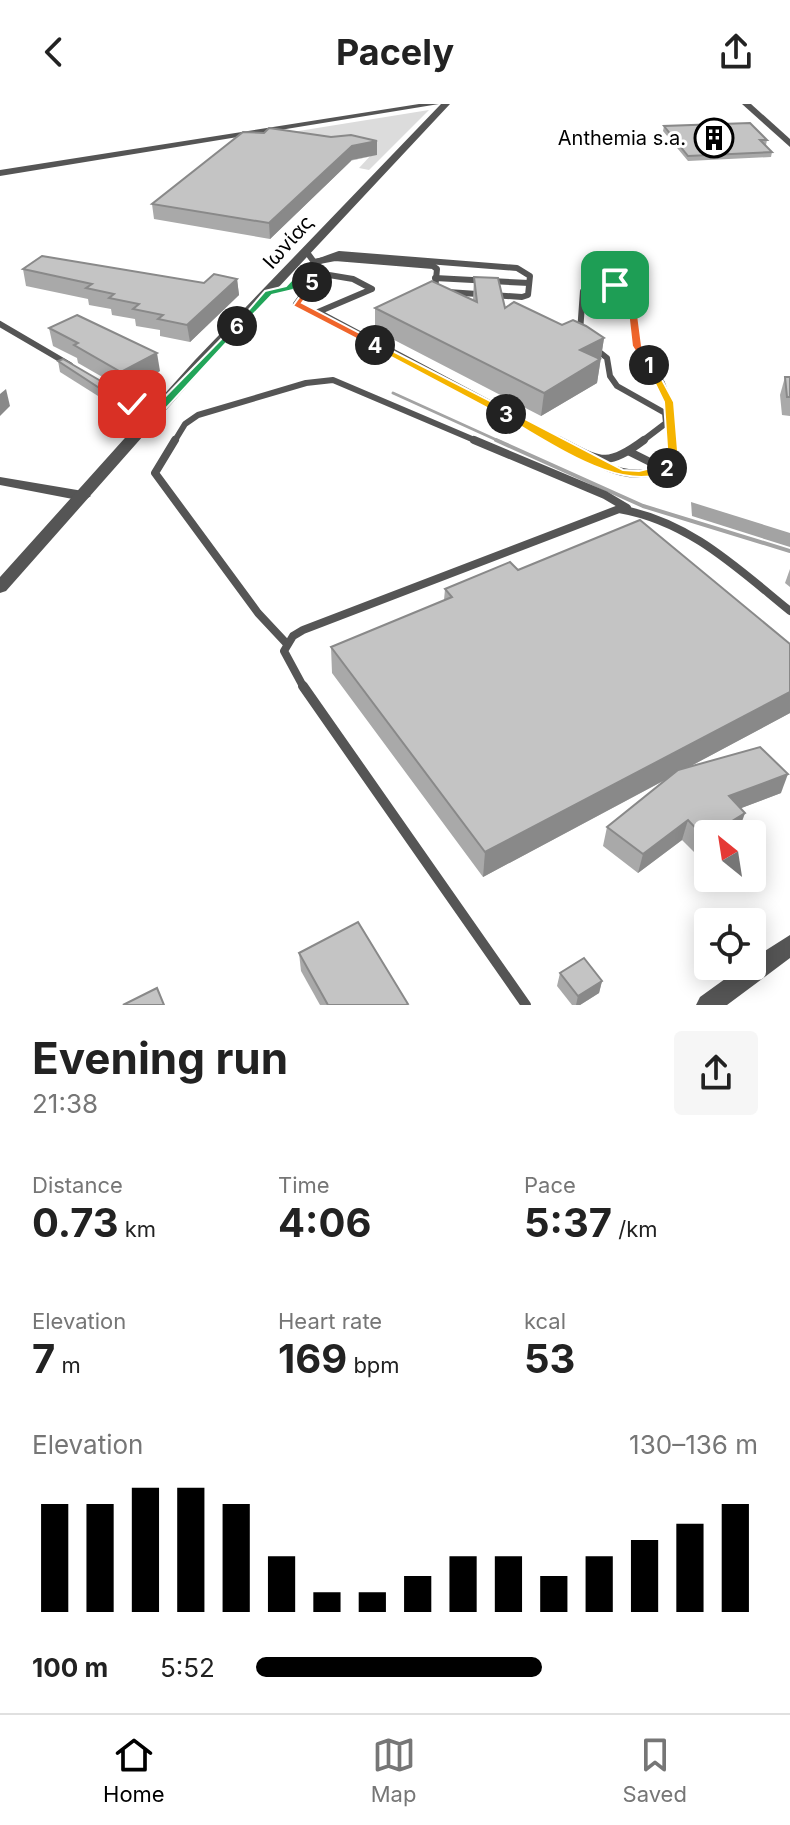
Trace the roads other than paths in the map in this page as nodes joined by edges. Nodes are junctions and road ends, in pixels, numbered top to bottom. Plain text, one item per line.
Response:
1 (435, 104) edge
2 (446, 104) edge
3 (746, 104) edge
4 (790, 144) edge
5 (0, 173) edge
6 (312, 258) junction
7 (307, 272) junction
8 (435, 278) junction
9 (529, 283) junction
10 (268, 293) junction
11 (0, 324) edge
12 (76, 368) edge
13 (88, 376) edge
14 (148, 421) junction
15 (630, 452) junction
16 (674, 463) junction
17 (0, 481) edge
18 (83, 496) junction
19 (629, 510) junction
20 (0, 587) edge
21 (790, 611) edge
22 (287, 644) junction
23 (790, 945) edge
24 (526, 1005) edge
25 (708, 1005) edge

1 - 5 street
2 - 6 street, Ιωνίας
3 - 4 street
6 - 7 lane
6 - 8 lane
6 - 9 lane
6 - 10 street, Ιωνίας
7 - 10 lane
7 - 15 lane
7 - 16 lane
8 - 9 lane
8 - 9 lane
10 - 14 street, Ιωνίας
11 - 12 lane
13 - 14 lane
14 - 18 street, Ιωνίας
15 - 16 lane
15 - 16 lane
17 - 18 street
18 - 20 street, Ιωνίας
19 - 21 lane
19 - 22 lane
19 - 22 lane
22 - 24 lane
23 - 25 street

